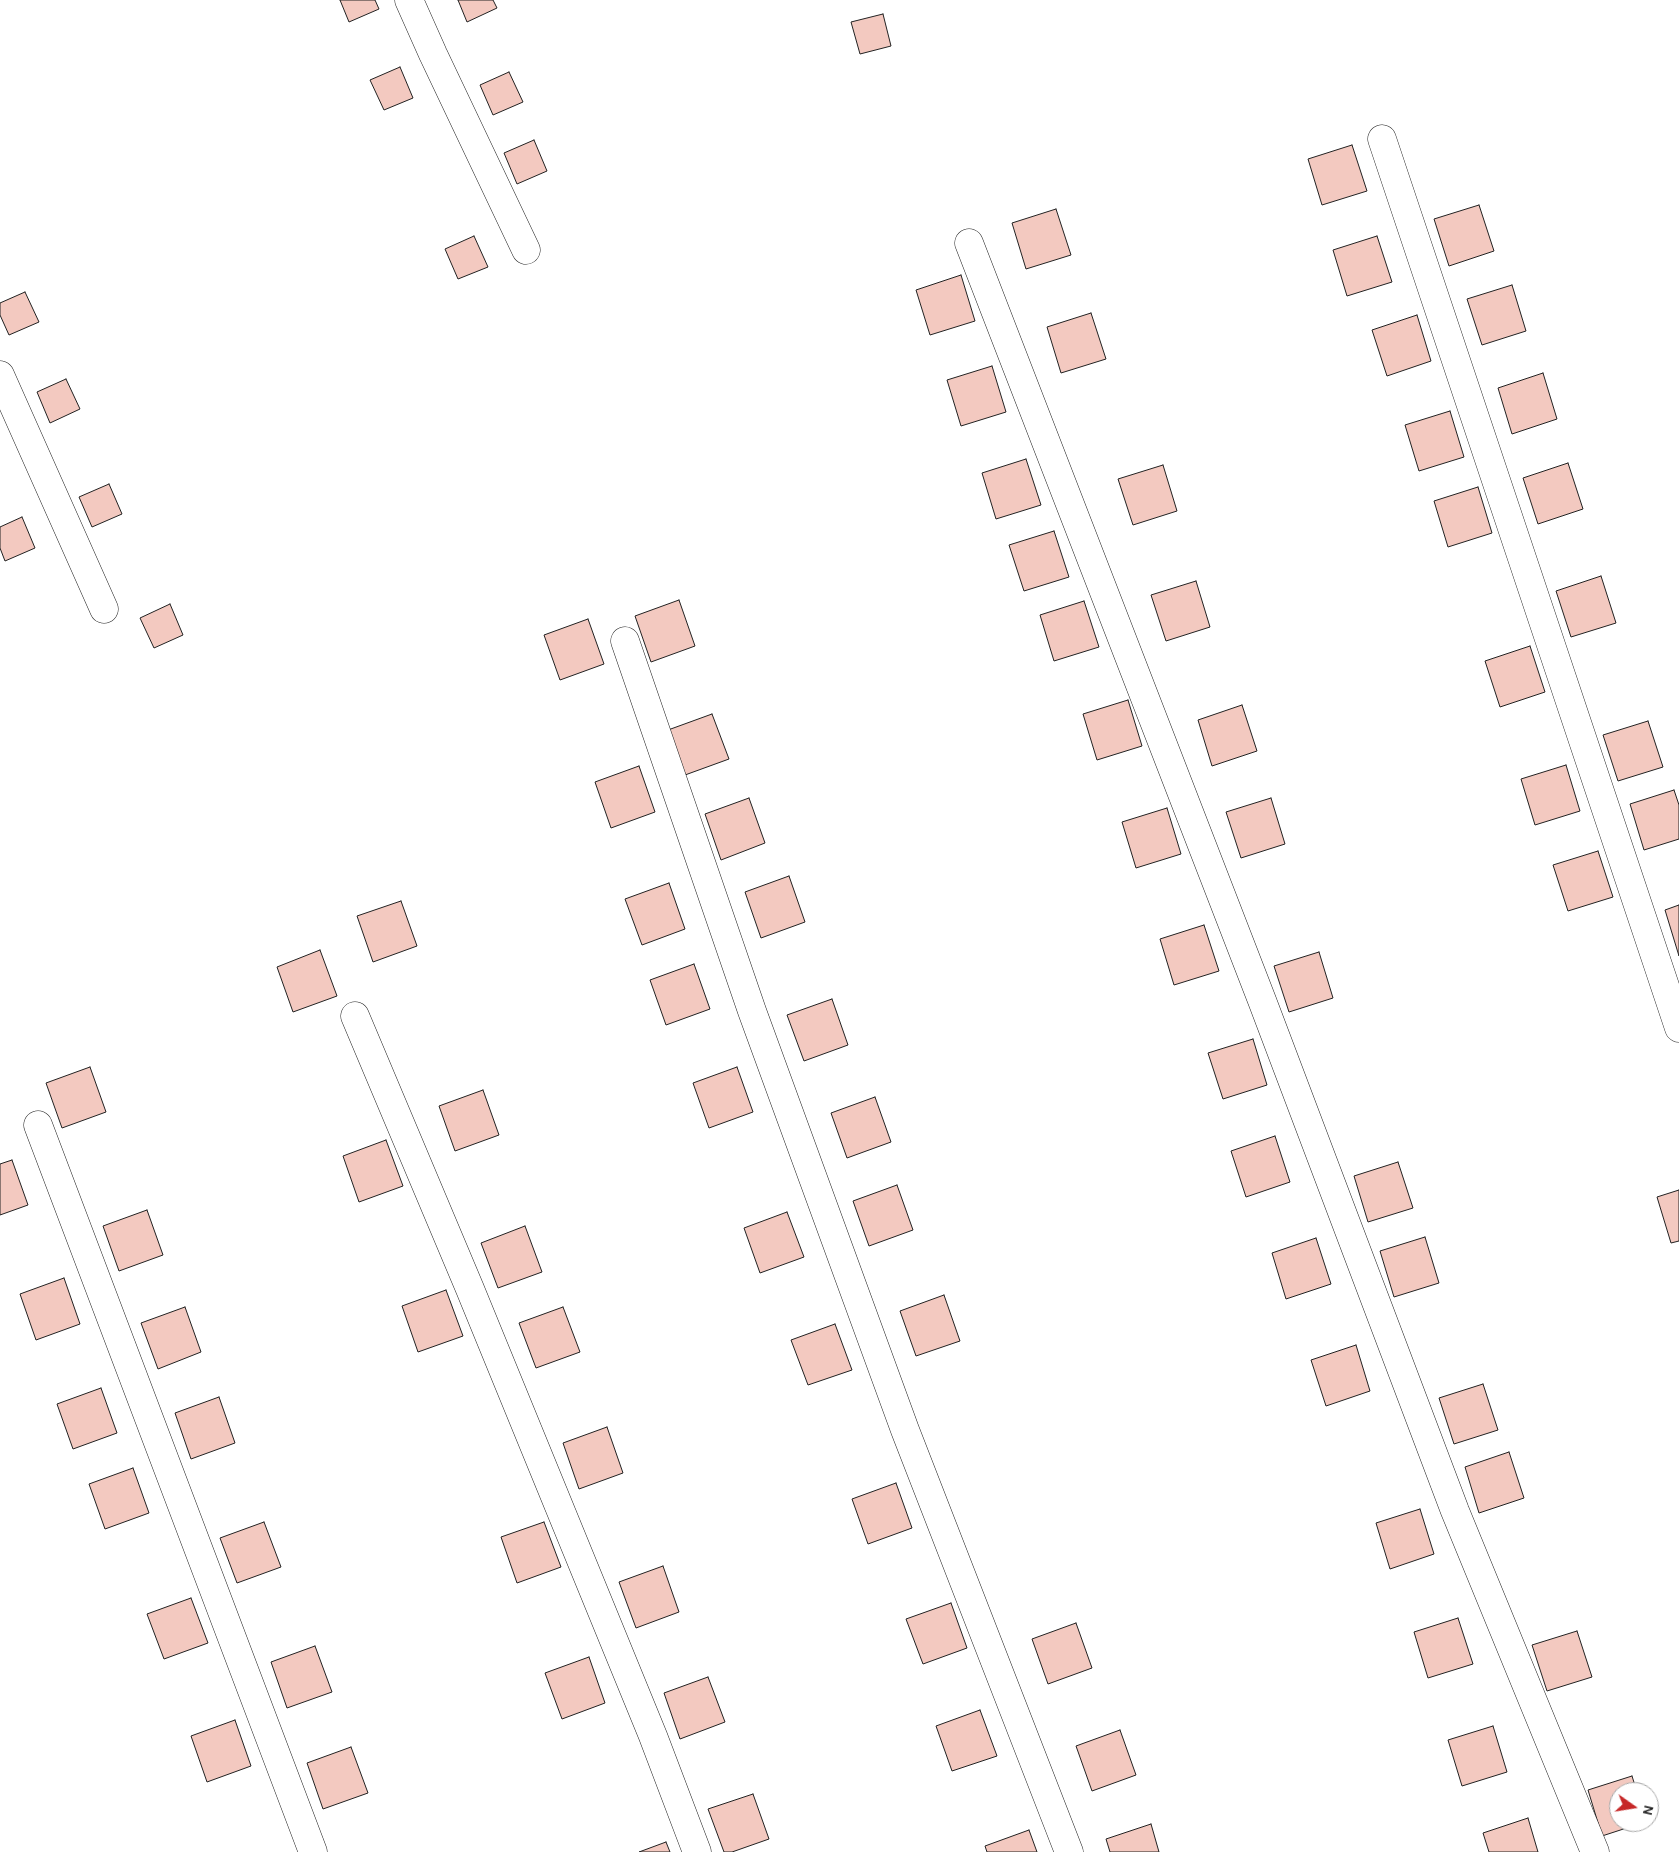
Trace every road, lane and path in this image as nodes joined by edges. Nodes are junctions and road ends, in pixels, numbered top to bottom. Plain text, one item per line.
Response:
1 (409, 0) edge
2 (1382, 139) dead end
3 (969, 243) dead end
4 (526, 250) dead end
5 (0, 374) edge
6 (104, 609) dead end
7 (625, 641) dead end
8 (355, 1016) dead end
9 (1679, 1028) edge
10 (38, 1125) dead end
11 (313, 1852) edge
12 (697, 1852) edge
13 (1069, 1852) edge
14 (1595, 1852) edge

1 - 4 street
2 - 9 street
3 - 14 street
5 - 6 street
7 - 13 street
8 - 12 street
10 - 11 street

